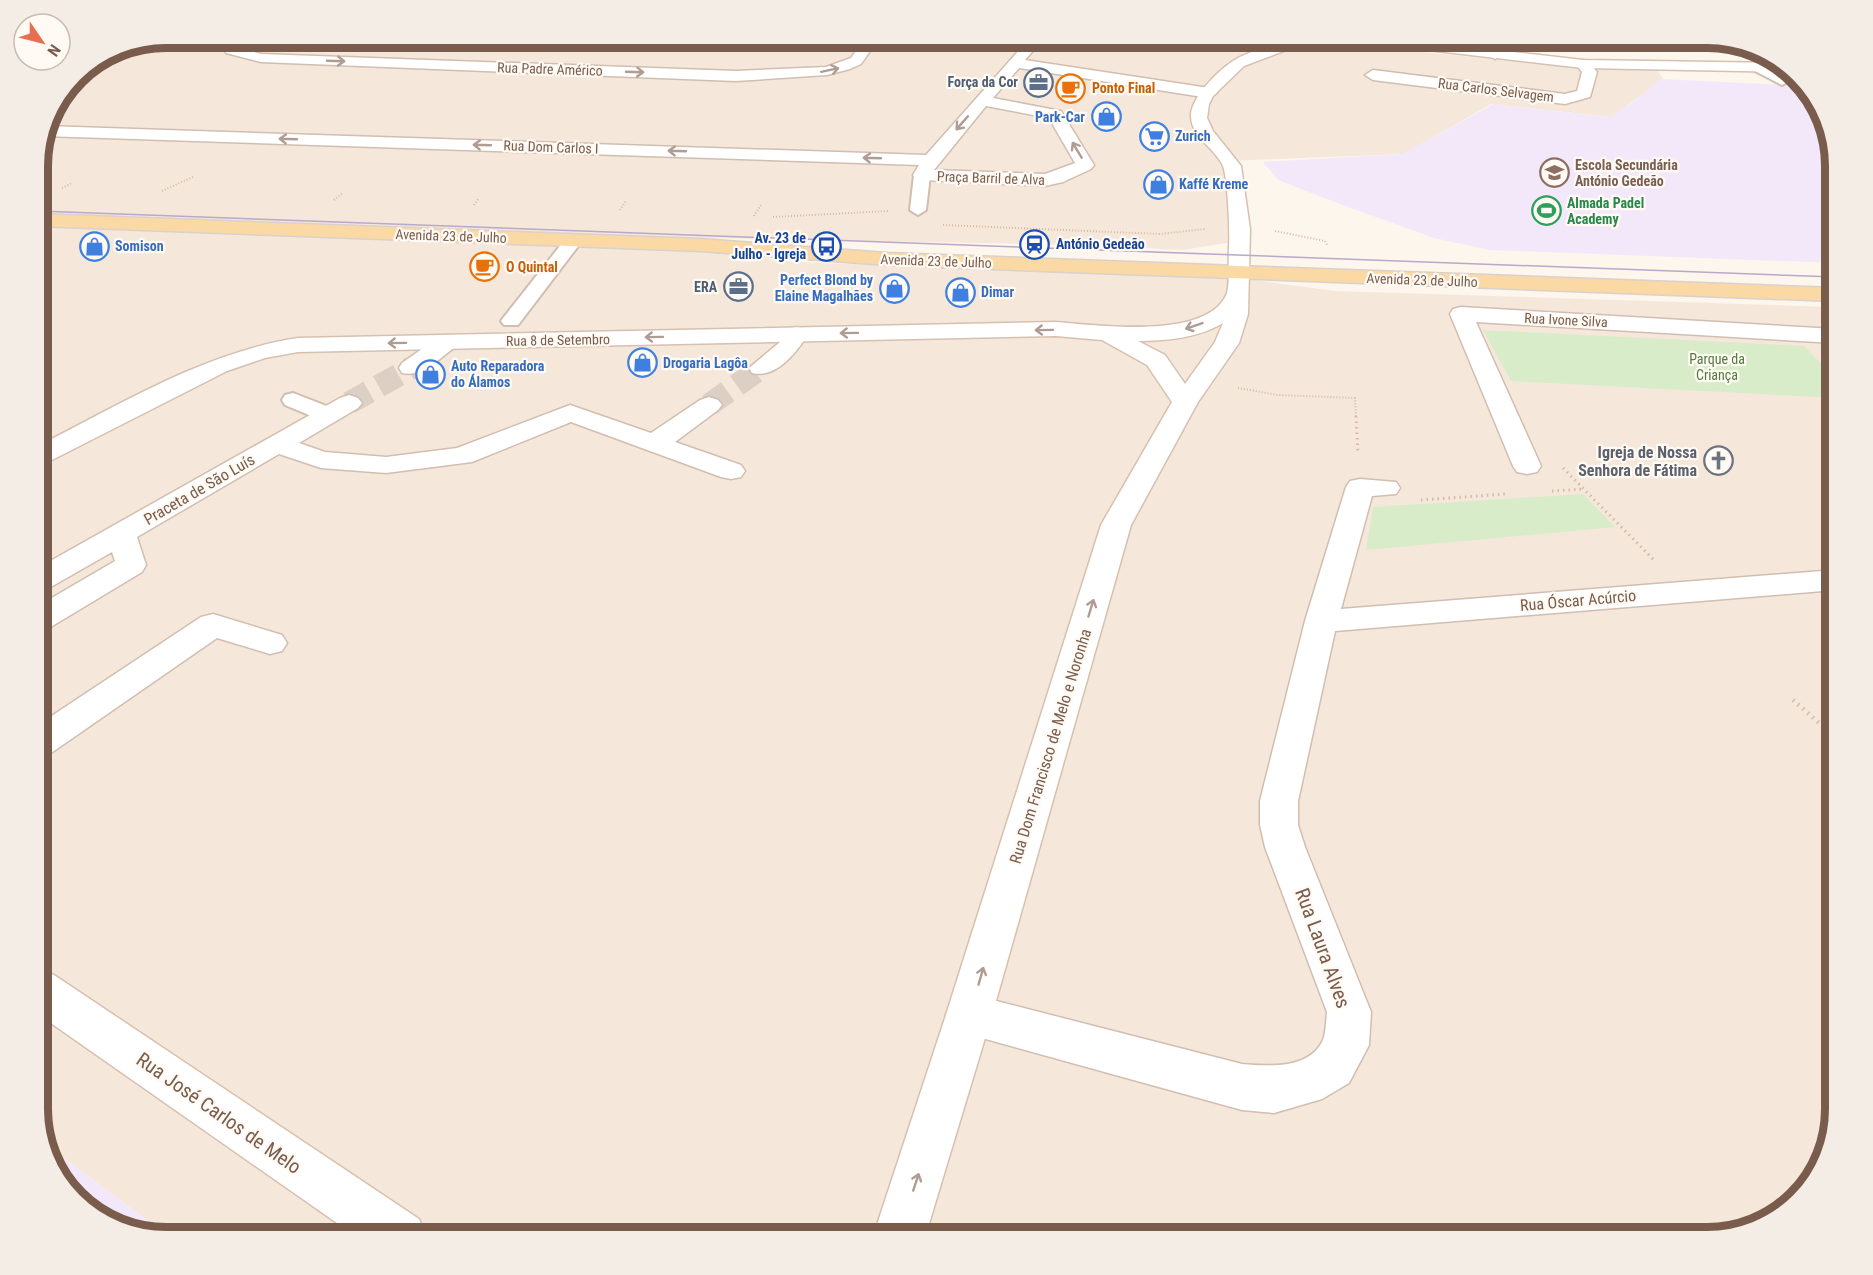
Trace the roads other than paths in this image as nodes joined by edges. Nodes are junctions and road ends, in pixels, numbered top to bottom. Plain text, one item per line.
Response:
1 (230, 48) edge
2 (865, 48) edge
3 (1028, 48) edge
4 (1271, 48) edge
5 (1438, 48) edge
6 (1498, 48) edge
7 (1495, 55) junction
8 (1014, 63) junction
9 (1583, 64) junction
10 (1780, 73) edge
11 (1373, 75) dead end
12 (1209, 93) junction
13 (981, 100) junction
14 (53, 130) edge
15 (926, 168) junction
16 (918, 210) road end
17 (48, 220) edge
18 (573, 241) junction
19 (1239, 283) junction
20 (1825, 295) edge
21 (511, 321) dead end
22 (1103, 333) junction
23 (796, 334) junction
24 (1825, 335) edge
25 (447, 342) junction
26 (411, 368) tunnel mouth
27 (761, 368) tunnel mouth
28 (293, 400) dead end
29 (1185, 402) junction
30 (709, 405) tunnel mouth
31 (339, 409) joint
32 (655, 443) junction
33 (278, 444) junction
34 (48, 451) edge
35 (1527, 466) dead end
36 (731, 471) dead end
37 (1367, 493) road end
38 (122, 533) junction
39 (48, 575) edge
40 (1825, 581) edge
41 (48, 614) edge
42 (1321, 621) junction
43 (270, 643) dead end
44 (48, 736) edge
45 (48, 996) edge
46 (969, 1015) junction
47 (385, 1227) edge
48 (902, 1227) edge

1 -> 2 street, Rua Padre Américo
3 - 8 street
4 - 12 street
5 - 7 street
6 - 7 street
7 - 9 street
8 - 12 street
8 - 13 street
9 - 10 street
9 - 11 street, Rua Carlos Selvagem
12 - 19 street, Rua Dom Francisco de Melo e Noronha
13 -> 15 street
15 -> 13 street, Praça Barril de Alva
15 -> 14 street, Rua Dom Carlos I
15 - 16 lane
17 - 18 main road, Avenida 23 de Julho
18 - 19 main road, Avenida 23 de Julho
18 - 21 lane
19 - 20 main road, Avenida 23 de Julho
19 -> 22 street, Rua 8 de Setembro
19 - 29 street, Rua Dom Francisco de Melo e Noronha
22 -> 23 street, Rua 8 de Setembro
22 - 29 street
23 -> 25 street, Rua 8 de Setembro
23 - 27 street
24 - 35 street, Rua Ivone Silva
25 - 26 street
25 -> 34 street, Rua 8 de Setembro
28 - 31 lane, Praceta de São Luís
46 -> 29 street, Rua Dom Francisco de Melo e Noronha
30 - 32 street
31 - 33 street, Praceta de São Luís
32 - 33 street
32 - 36 street
33 - 38 street, Praceta de São Luís
37 - 42 street, Rua Laura Alves
38 - 39 street, Praceta de São Luís
38 - 41 street
40 - 42 street, Rua Óscar Acúrcio
42 - 46 street, Rua Laura Alves
43 - 44 street
45 - 47 street, Rua José Carlos de Melo
48 -> 46 street, Rua Dom Francisco de Melo e Noronha

